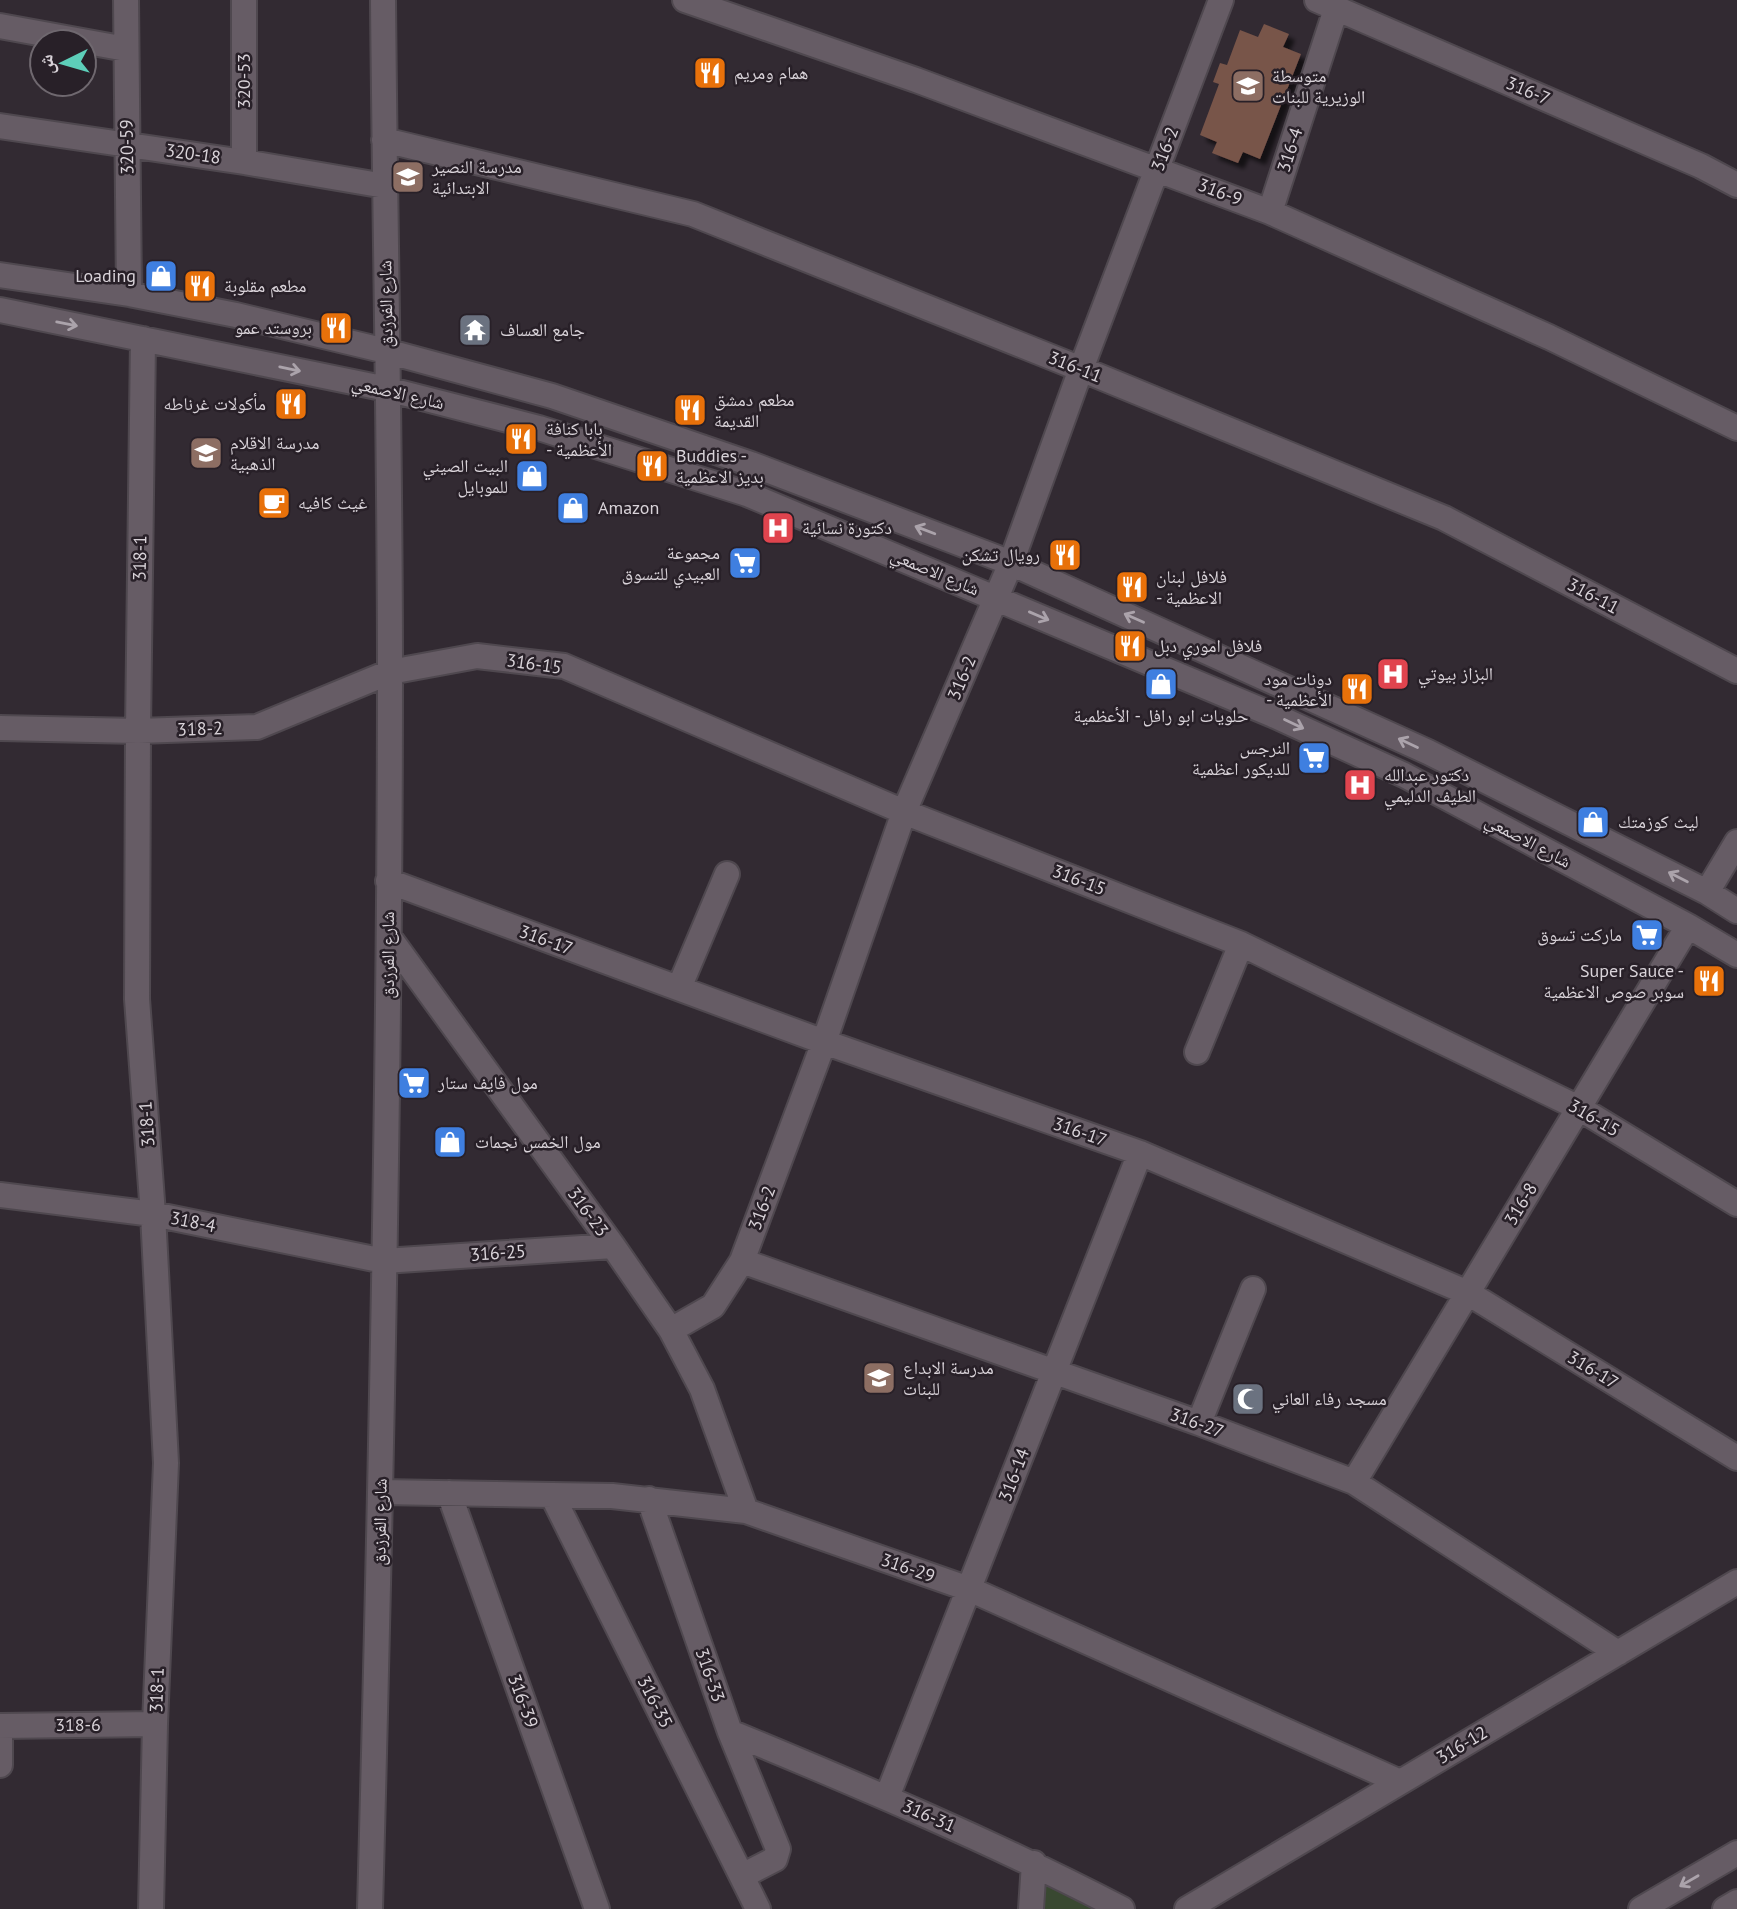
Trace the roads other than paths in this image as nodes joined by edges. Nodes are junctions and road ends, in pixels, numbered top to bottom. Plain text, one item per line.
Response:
1 (126, 0) edge
2 (244, 0) edge
3 (383, 0) edge
4 (685, 0) edge
5 (1222, 0) edge
6 (1326, 4) edge
7 (0, 26) edge
8 (126, 49) junction
9 (0, 126) edge
10 (384, 140) junction
11 (127, 145) junction
12 (244, 162) junction
13 (1157, 169) junction
14 (1737, 185) edge
15 (385, 186) junction
16 (1270, 212) junction
17 (0, 275) edge
18 (130, 294) junction
19 (0, 310) edge
20 (143, 339) junction
21 (386, 351) junction
22 (1081, 369) junction
23 (387, 389) junction
24 (1737, 428) edge
25 (1011, 563) junction
26 (996, 597) junction
27 (1737, 671) edge
28 (390, 672) junction
29 (0, 728) edge
30 (138, 731) junction
31 (904, 811) junction
32 (1737, 842) edge
33 (727, 874) dead end
34 (388, 881) junction
35 (1707, 892) junction
36 (1737, 911) edge
37 (1688, 926) junction
38 (388, 937) junction
39 (1241, 944) junction
40 (1737, 955) edge
41 (679, 988) junction
42 (824, 1042) junction
43 (1197, 1052) dead end
44 (1579, 1108) junction
45 (1140, 1153) junction
46 (0, 1195) edge
47 (1737, 1204) edge
48 (153, 1214) junction
49 (613, 1246) junction
50 (384, 1261) junction
51 (742, 1261) junction
52 (1253, 1289) dead end
53 (1468, 1293) junction
54 (671, 1330) junction
55 (1054, 1371) junction
56 (1199, 1423) junction
57 (1737, 1458) edge
58 (1354, 1482) junction
59 (381, 1492) junction
60 (449, 1493) junction
61 (552, 1495) junction
62 (649, 1499) junction
63 (746, 1511) junction
64 (1737, 1582) edge
65 (969, 1589) junction
66 (1618, 1653) junction
67 (155, 1724) junction
68 (0, 1726) edge
69 (730, 1732) junction
70 (0, 1765) edge
71 (1400, 1782) junction
72 (887, 1797) junction
73 (1737, 1853) edge
74 (1034, 1863) junction
75 (742, 1876) junction
76 (1737, 1902) edge
77 (151, 1909) edge
78 (370, 1909) edge
79 (597, 1909) edge
80 (758, 1909) edge
81 (1031, 1909) edge
82 (1122, 1909) edge
83 (1187, 1909) edge
84 (1642, 1909) edge
85 (1725, 1909) edge

1 - 8 street, 320-59
2 - 12 street, 320-53
3 - 10 street, شارع الفرزدق
4 - 13 street, 316-9
5 - 13 street, 316-2
6 - 14 street, 316-7
6 - 16 street, 316-4
7 - 8 street
8 - 11 street, 320-59
9 - 11 street, 320-18
10 - 15 street, شارع الفرزدق
10 - 22 street, 316-11
11 - 12 street, 320-18
11 - 18 street, 320-59
12 - 15 street, 320-18
13 - 16 street, 316-9
13 - 22 street, 316-2
15 - 21 street, شارع الفرزدق
16 - 24 street, 316-9
17 - 18 street, شارع الاصمعي
18 - 21 street, شارع الاصمعي
19 -> 20 street, شارع الاصمعي
20 -> 23 street, شارع الاصمعي
20 - 30 street, 318-1
21 - 23 street, شارع الفرزدق
25 -> 21 street, شارع الاصمعي
22 - 25 street, 316-2
22 - 27 street, 316-11
23 - 26 street, شارع الاصمعي
23 - 28 street, شارع الفرزدق
25 - 26 street, 316-2
35 -> 25 street, شارع الاصمعي
26 - 31 street, 316-2
26 -> 37 street, شارع الاصمعي
28 - 30 street, 318-2
28 - 31 street, 316-15
28 - 34 street, شارع الفرزدق
29 - 30 street, 318-2
30 - 48 street, 318-1
31 - 39 street, 316-15
31 - 42 street, 316-2
32 - 35 street
33 - 41 street
34 - 38 street, شارع الفرزدق
34 - 41 street, 316-17
35 - 36 street, شارع الاصمعي
37 - 40 street, شارع الاصمعي
37 - 44 street, 316-8
38 - 49 street, 316-23
38 - 50 street, شارع الفرزدق
39 - 43 street
39 - 44 street, 316-15
41 - 42 street, 316-17
42 - 45 street, 316-17
42 - 51 street, 316-2
44 - 47 street, 316-15
44 - 53 street, 316-8
45 - 53 street, 316-17
45 - 55 street, 316-14
46 - 48 street, 318-4
48 - 50 street, 318-4
48 - 67 street, 318-1
49 - 50 street, 316-25
49 - 54 street, 316-23
50 - 59 street, شارع الفرزدق
51 - 54 street, 316-2
51 - 55 street, 316-27
52 - 56 street
53 - 57 street, 316-17
53 - 58 street, 316-8
54 - 63 street, 316-23
55 - 56 street, 316-27
55 - 65 street, 316-14
56 - 58 street, 316-27
58 - 66 street, 316-27
59 - 60 street, 316-29
59 - 78 street, شارع الفرزدق
60 - 61 street, 316-29
60 - 79 street, 316-39
61 - 62 street, 316-29
61 - 75 street, 316-35
62 - 63 street, 316-29
62 - 69 street, 316-33
63 - 65 street, 316-29
64 - 66 street, 316-12
65 - 71 street, 316-29
65 - 72 street, 316-14
66 - 71 street, 316-12
67 - 68 street, 318-6
67 - 77 street, 318-1
68 - 70 street
69 - 72 street, 316-31
69 - 75 street, 316-33
71 - 83 street, 316-12
72 - 74 street, 316-31
73 -> 84 street
74 - 81 street
74 - 82 street, 316-31
75 - 80 street, 316-35
76 - 85 street

